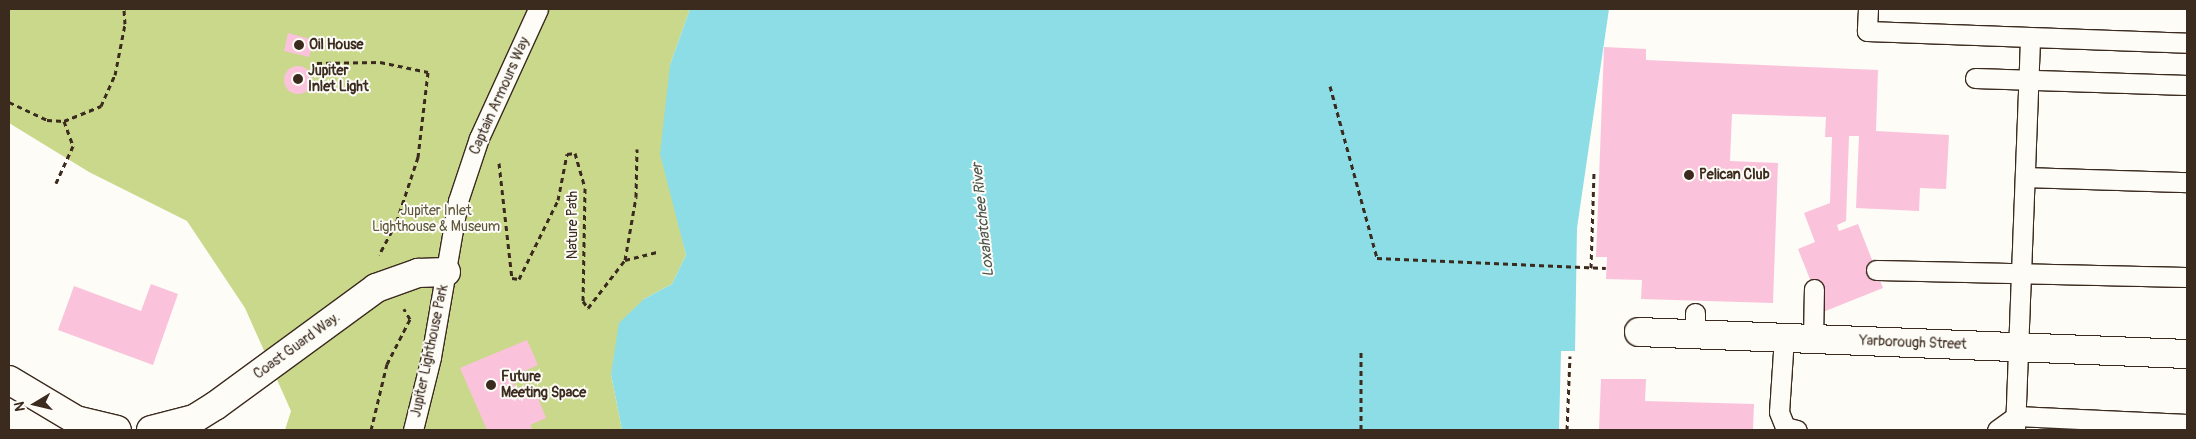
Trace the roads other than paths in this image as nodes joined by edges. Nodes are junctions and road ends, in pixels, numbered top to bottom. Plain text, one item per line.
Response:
1 (538, 9) edge
2 (1868, 9) edge
3 (2030, 37) junction
4 (2187, 43) edge
5 (1975, 78) dead end
6 (2029, 79) junction
7 (2187, 85) edge
8 (2025, 177) junction
9 (2187, 182) edge
10 (1876, 270) dead end
11 (446, 272) junction
12 (2022, 272) junction
13 (2187, 277) edge
14 (1814, 289) dead end
15 (1639, 332) dead end
16 (1784, 337) junction
17 (1813, 339) junction
18 (2019, 347) junction
19 (2187, 354) edge
20 (9, 380) edge
21 (2016, 423) edge
22 (2187, 424) edge
23 (117, 430) edge
24 (151, 430) edge
25 (414, 430) edge
26 (1797, 430) edge
27 (1997, 430) edge

1 - 11 lane, Captain Armours Way
2 - 3 lane
3 - 4 lane
3 - 6 lane
5 - 6 lane
6 - 7 lane
6 - 8 lane
8 - 9 lane
8 - 12 lane
10 - 12 lane
11 - 24 street, Coast Guard Way.
11 - 25 lane, Jupiter Lighthouse Park
12 - 13 lane
12 - 18 lane
14 - 17 lane
15 - 16 street, Yarborough Street
16 - 17 street, Yarborough Street
16 - 26 lane
17 - 18 street, Yarborough Street
18 - 19 street, Yarborough Street
18 - 21 lane
20 - 23 street
21 - 22 lane
21 - 27 lane

